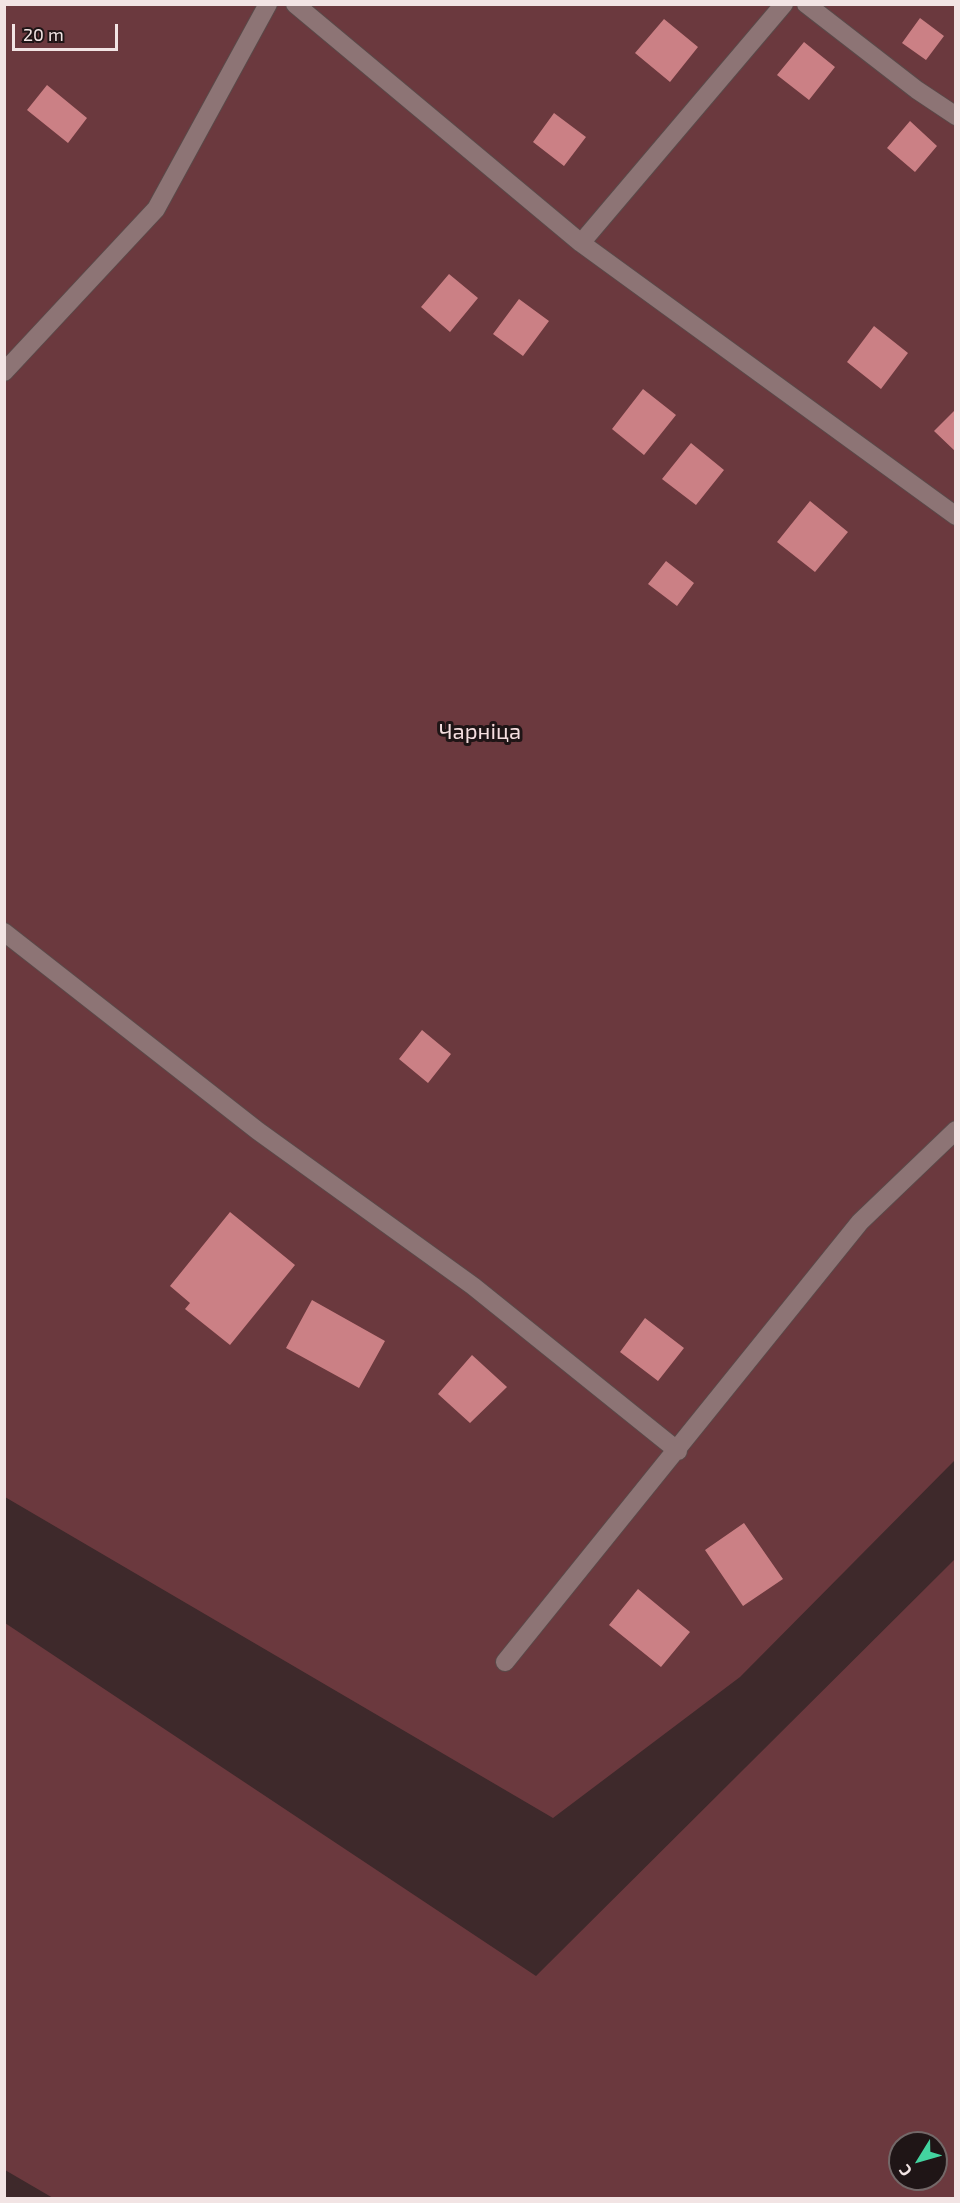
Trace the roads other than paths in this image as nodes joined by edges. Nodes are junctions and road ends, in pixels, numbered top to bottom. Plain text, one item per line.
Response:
1 (268, 4) edge
2 (295, 4) edge
3 (784, 4) edge
4 (806, 4) edge
5 (956, 116) edge
6 (581, 243) junction
7 (4, 372) edge
8 (956, 516) edge
9 (4, 933) edge
10 (956, 1130) edge
11 (678, 1451) junction
12 (505, 1662) dead end

1 - 7 street
2 - 6 street
3 - 6 street
4 - 5 street
6 - 8 street
9 - 11 street
10 - 11 street
11 - 12 street

